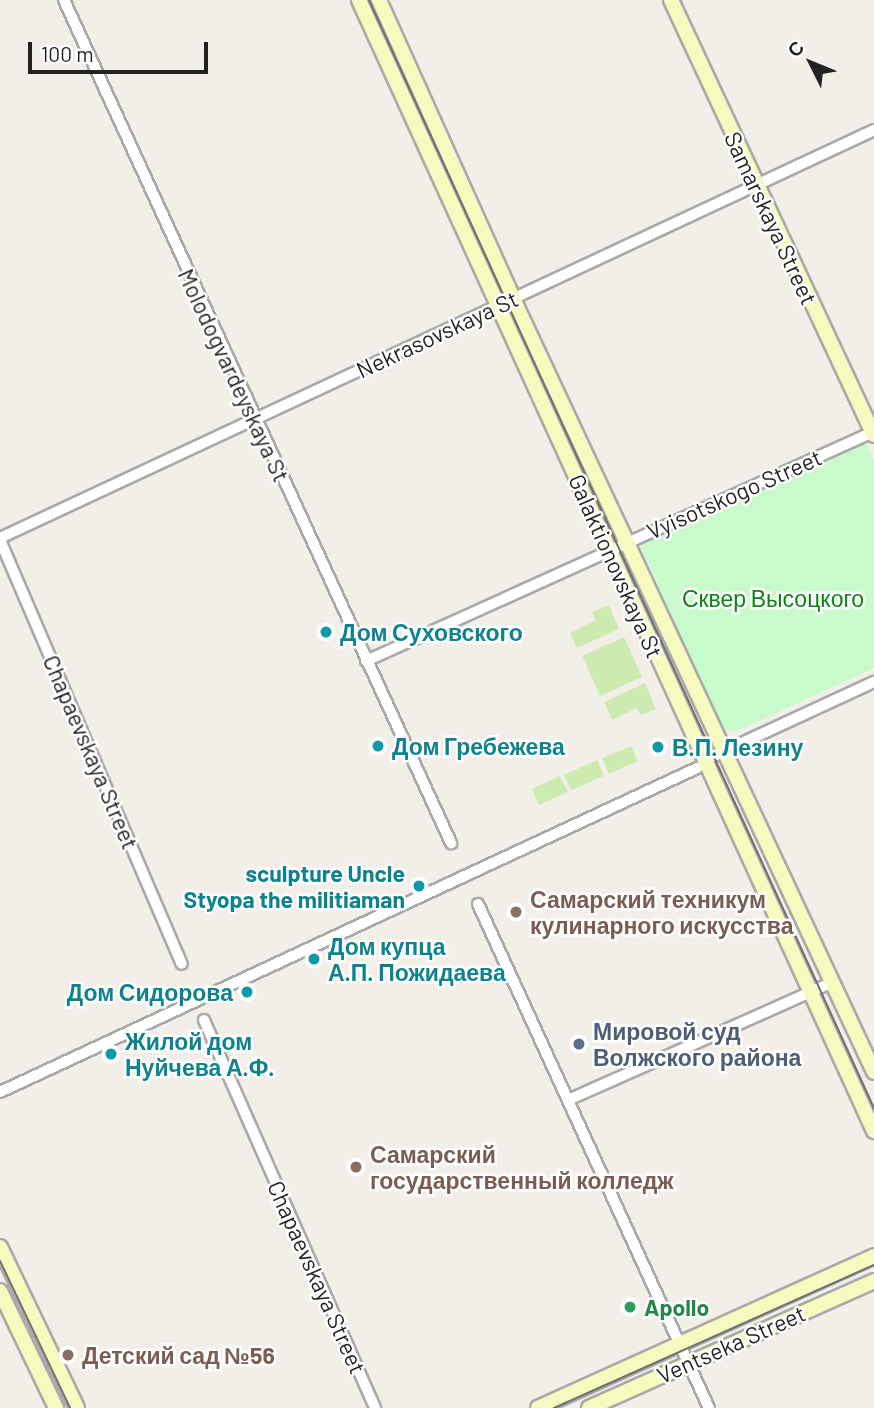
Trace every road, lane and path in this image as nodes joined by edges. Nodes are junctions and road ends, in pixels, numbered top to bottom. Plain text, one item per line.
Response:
1 (64, 0) edge
2 (359, 0) edge
3 (379, 0) edge
4 (671, 0) edge
5 (874, 130) edge
6 (756, 186) junction
7 (514, 299) junction
8 (498, 306) junction
9 (254, 420) junction
10 (873, 434) edge
11 (0, 539) edge
12 (627, 541) junction
13 (609, 549) junction
14 (366, 661) junction
15 (874, 682) edge
16 (726, 750) junction
17 (701, 764) junction
18 (450, 843) dead end
19 (478, 904) dead end
20 (182, 964) dead end
21 (832, 982) junction
22 (811, 993) junction
23 (204, 1020) dead end
24 (874, 1072) edge
25 (0, 1092) edge
26 (568, 1100) junction
27 (874, 1131) edge
28 (0, 1247) edge
29 (874, 1256) edge
30 (874, 1281) edge
31 (0, 1291) edge
32 (681, 1342) junction
33 (690, 1363) junction
34 (56, 1408) edge
35 (77, 1408) edge
36 (375, 1408) edge
37 (538, 1408) edge
38 (589, 1408) edge
39 (709, 1408) edge

1 - 9 street, Molodogvardeyskaya St
2 - 8 main road, Galaktionovskaya St
3 - 7 main road, Galaktionovskaya St
4 - 6 main road, Samarskaya Street
5 - 6 street, Nekrasovskaya St
6 - 7 street, Nekrasovskaya St
6 - 10 main road, Samarskaya Street
7 - 8 street, Nekrasovskaya St
7 - 12 main road, Galaktionovskaya St
8 - 9 street, Nekrasovskaya St
8 - 13 main road, Galaktionovskaya St
9 - 11 street, Nekrasovskaya St
9 - 14 street, Molodogvardeyskaya St
10 - 12 street, Vyisotskogo Street
11 - 20 street, Chapaevskaya Street
12 - 13 street, Vyisotskogo Street
12 - 16 main road, Galaktionovskaya St
13 - 14 street, Vyisotskogo Street
13 - 17 main road, Galaktionovskaya St
14 - 18 street, Molodogvardeyskaya St
15 - 16 street
16 - 17 street
16 - 21 main road, Galaktionovskaya St
17 - 22 main road, Galaktionovskaya St
17 - 25 street
19 - 26 street
21 - 22 street
21 - 24 main road, Galaktionovskaya St
22 - 26 street
22 - 27 main road, Galaktionovskaya St
23 - 36 street, Chapaevskaya Street
26 - 32 street
28 - 35 main road
29 - 32 main road, Ventseka Street
30 - 33 main road, Ventseka Street
31 - 34 main road
32 - 33 street
32 - 37 main road, Ventseka Street
33 - 38 main road, Ventseka Street
33 - 39 street

